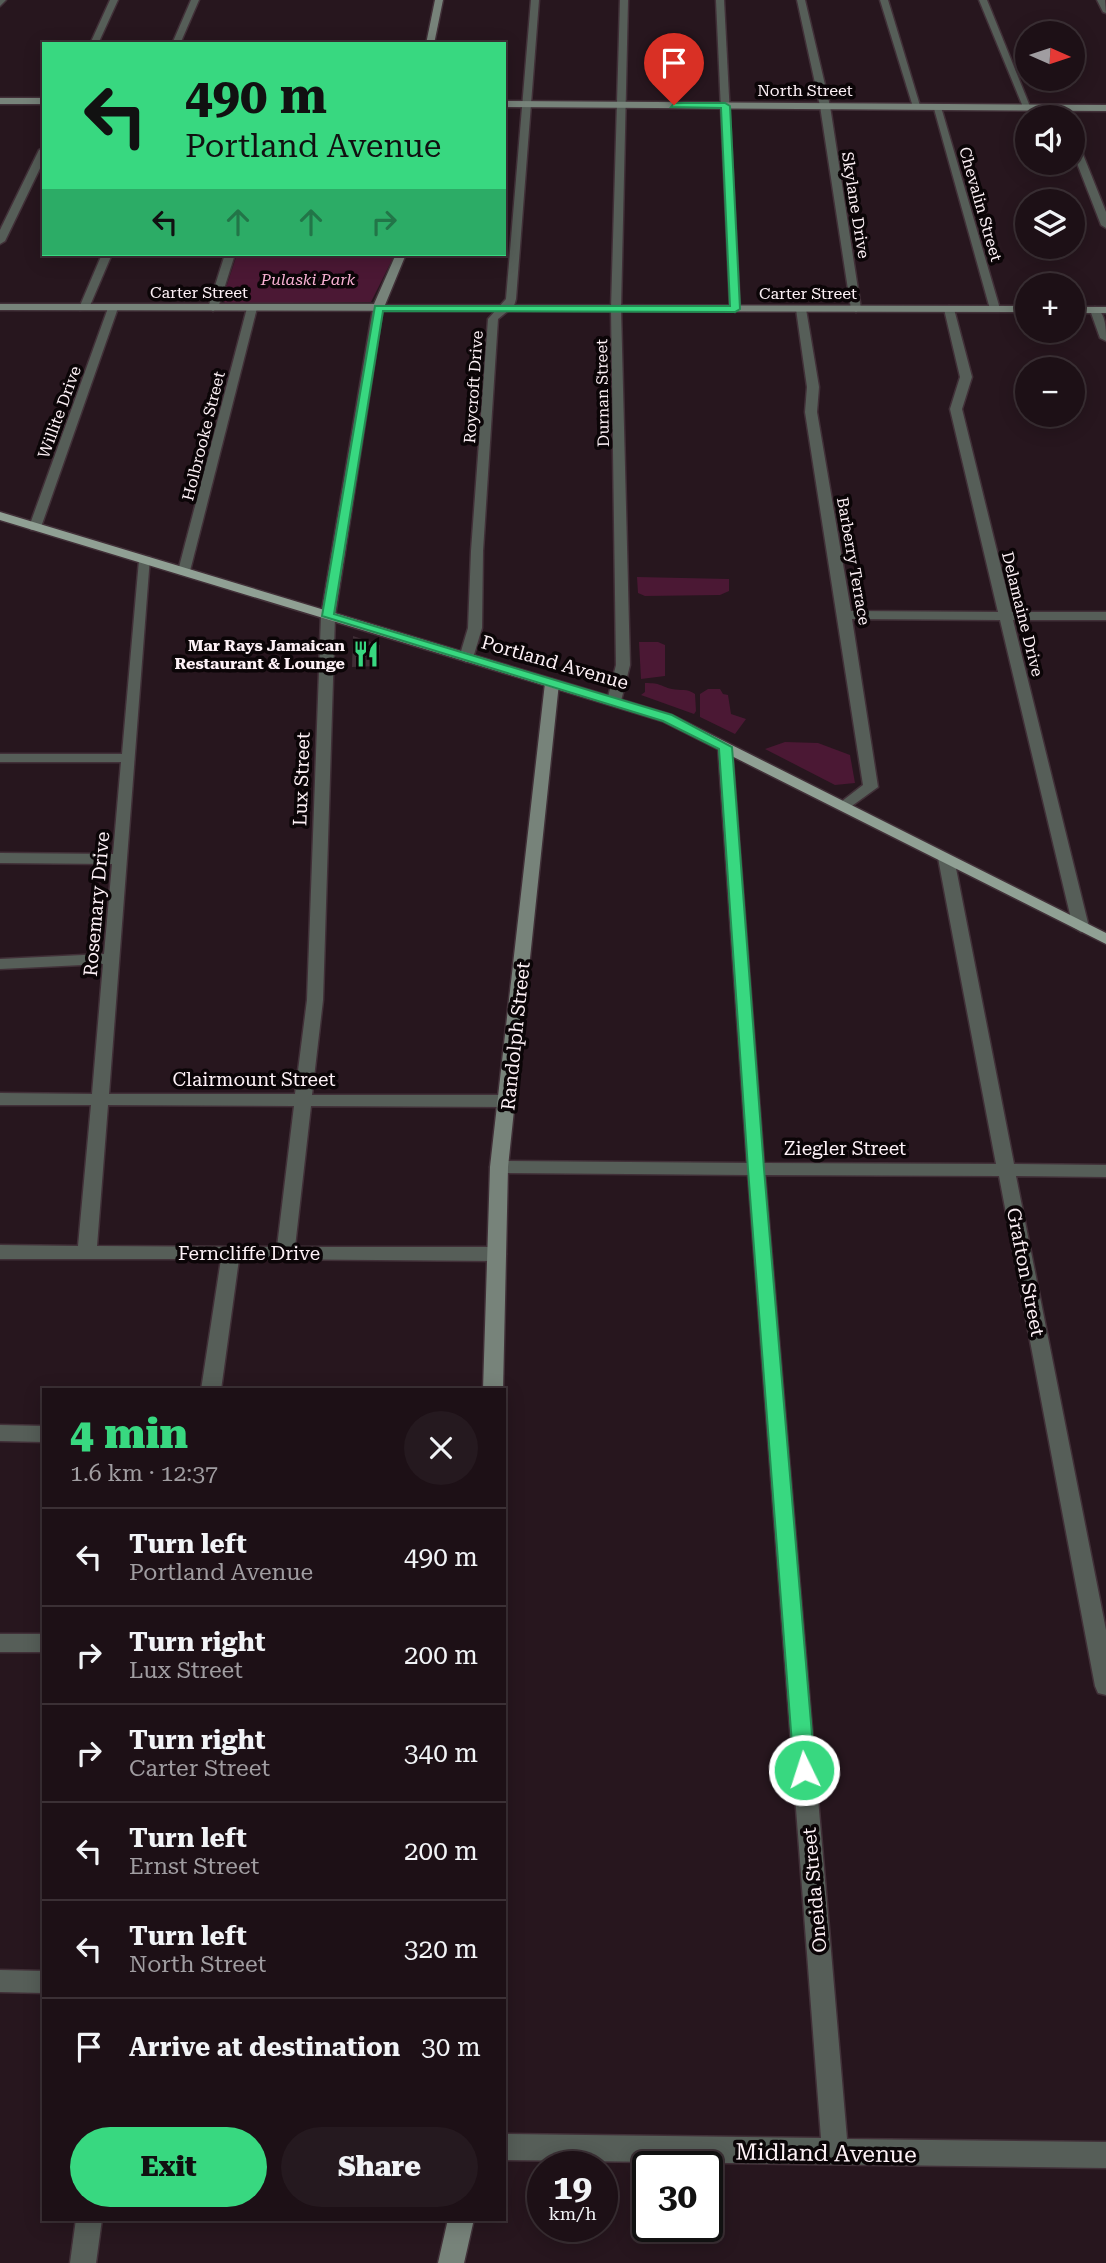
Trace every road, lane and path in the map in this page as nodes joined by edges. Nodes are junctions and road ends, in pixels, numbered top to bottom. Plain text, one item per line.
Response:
1 (114, 0) edge
2 (195, 0) edge
3 (439, 0) edge
4 (535, 0) edge
5 (624, 0) edge
6 (720, 0) edge
7 (801, 0) edge
8 (884, 0) edge
9 (983, 0) edge
10 (1101, 0) edge
11 (1106, 10) edge
12 (95, 42) edge
13 (177, 42) edge
14 (430, 42) edge
15 (0, 101) edge
16 (42, 101) edge
17 (506, 104) edge
18 (526, 104) junction
19 (622, 105) junction
20 (1027, 105) edge
21 (725, 106) junction
22 (825, 106) junction
23 (918, 107) junction
24 (936, 107) junction
25 (1015, 107) edge
26 (1106, 108) edge
27 (1085, 110) edge
28 (42, 154) edge
29 (1085, 172) edge
30 (1106, 225) edge
31 (0, 241) edge
32 (106, 256) edge
33 (229, 256) edge
34 (400, 256) edge
35 (0, 307) edge
36 (84, 307) junction
37 (113, 308) junction
38 (213, 308) junction
39 (252, 308) junction
40 (378, 308) junction
41 (501, 309) junction
42 (616, 309) junction
43 (735, 309) junction
44 (801, 309) junction
45 (856, 309) junction
46 (949, 309) junction
47 (995, 309) junction
48 (1015, 309) edge
49 (1101, 310) edge
50 (1106, 338) edge
51 (0, 516) edge
52 (35, 527) junction
53 (145, 559) junction
54 (184, 571) junction
55 (845, 615) junction
56 (328, 616) junction
57 (1005, 616) junction
58 (1106, 616) edge
59 (466, 658) junction
60 (552, 683) junction
61 (614, 701) junction
62 (725, 747) junction
63 (0, 758) edge
64 (129, 758) junction
65 (844, 805) junction
66 (0, 858) edge
67 (946, 858) junction
68 (121, 859) junction
69 (1081, 927) junction
70 (1106, 939) edge
71 (112, 959) junction
72 (0, 964) edge
73 (0, 1099) edge
74 (99, 1099) junction
75 (303, 1100) junction
76 (508, 1101) junction
77 (499, 1167) junction
78 (756, 1169) junction
79 (1006, 1170) junction
80 (1106, 1171) edge
81 (0, 1252) edge
82 (86, 1252) junction
83 (231, 1253) junction
84 (285, 1253) junction
85 (497, 1254) junction
86 (211, 1388) edge
87 (493, 1388) edge
88 (0, 1433) edge
89 (42, 1434) edge
90 (0, 1643) edge
91 (42, 1643) edge
92 (1106, 1686) edge
93 (0, 1981) edge
94 (42, 1982) edge
95 (506, 2147) edge
96 (835, 2154) junction
97 (1106, 2155) edge
98 (89, 2221) edge
99 (461, 2221) edge
100 (83, 2263) edge
101 (451, 2263) edge

1 - 12 street
2 - 13 street
3 - 14 street
4 - 18 street, Roycroft Drive
5 - 19 street, Durnan Street
6 - 21 street
7 - 22 street, Skylane Drive
8 - 23 street
9 - 20 street
10 - 11 street
15 - 16 street
17 - 18 street, North Street
18 - 19 street, North Street
18 - 41 street, Roycroft Drive
19 - 21 street, North Street
19 - 42 street, Durnan Street
21 - 22 street, North Street
21 - 43 street
22 - 23 street, North Street
22 - 45 street, Skylane Drive
23 - 24 street, North Street
24 - 25 street, North Street
24 - 47 street, Chevalin Street
26 - 27 street, North Street
28 - 31 street
29 - 30 street
32 - 36 street
33 - 38 street
34 - 40 street
35 - 36 street, Carter Street
36 - 37 street, Carter Street
37 - 38 street, Carter Street
37 - 52 street, Willite Drive
38 - 39 street, Carter Street
39 - 40 street, Carter Street
39 - 54 street, Holbrooke Street
40 - 41 street, Carter Street
40 - 56 street, Lux Street
41 - 42 street, Carter Street
41 - 59 street, Roycroft Drive
42 - 43 street, Carter Street
42 - 61 street, Durnan Street
43 - 44 street, Carter Street
44 - 45 street, Carter Street
44 - 55 street, Barberry Terrace
45 - 46 street, Carter Street
46 - 47 street, Carter Street
46 - 57 street, Delamaine Drive
47 - 48 street, Carter Street
49 - 50 street
51 - 52 main road, Portland Avenue
52 - 53 main road, Portland Avenue
53 - 54 main road, Portland Avenue
53 - 64 street, Rosemary Drive
54 - 56 main road, Portland Avenue
55 - 57 street
55 - 65 street, Barberry Terrace
56 - 59 main road, Portland Avenue
56 - 75 street, Lux Street
57 - 58 street
57 - 69 street, Delamaine Drive
59 - 60 main road, Portland Avenue
60 - 61 main road, Portland Avenue
60 - 76 street, Randolph Street
61 - 62 main road, Portland Avenue
62 - 65 main road, Portland Avenue
62 - 78 street, Oneida Street
63 - 64 street
64 - 68 street, Rosemary Drive
65 - 67 main road, Portland Avenue
66 - 68 street
67 - 69 main road, Portland Avenue
67 - 79 street, Grafton Street
68 - 71 street, Rosemary Drive
69 - 70 main road, Portland Avenue
71 - 72 street
71 - 74 street, Rosemary Drive
73 - 74 street, Clairmount Street
74 - 75 street, Clairmount Street
74 - 82 street, Rosemary Drive
75 - 76 street, Clairmount Street
75 - 84 street, Lux Street
76 - 77 street, Randolph Street
77 - 78 street, Ziegler Street
77 - 85 street, Randolph Street
78 - 79 street, Ziegler Street
78 - 96 street, Oneida Street
79 - 80 street, Ziegler Street
79 - 92 street, Grafton Street
81 - 82 street, Ferncliffe Drive
82 - 83 street, Ferncliffe Drive
83 - 84 street, Ferncliffe Drive
83 - 86 street
84 - 85 street, Ferncliffe Drive
85 - 87 street, Randolph Street
88 - 89 street
90 - 91 street
93 - 94 street
95 - 96 street, Midland Avenue
96 - 97 street, Midland Avenue
98 - 100 street
99 - 101 street

